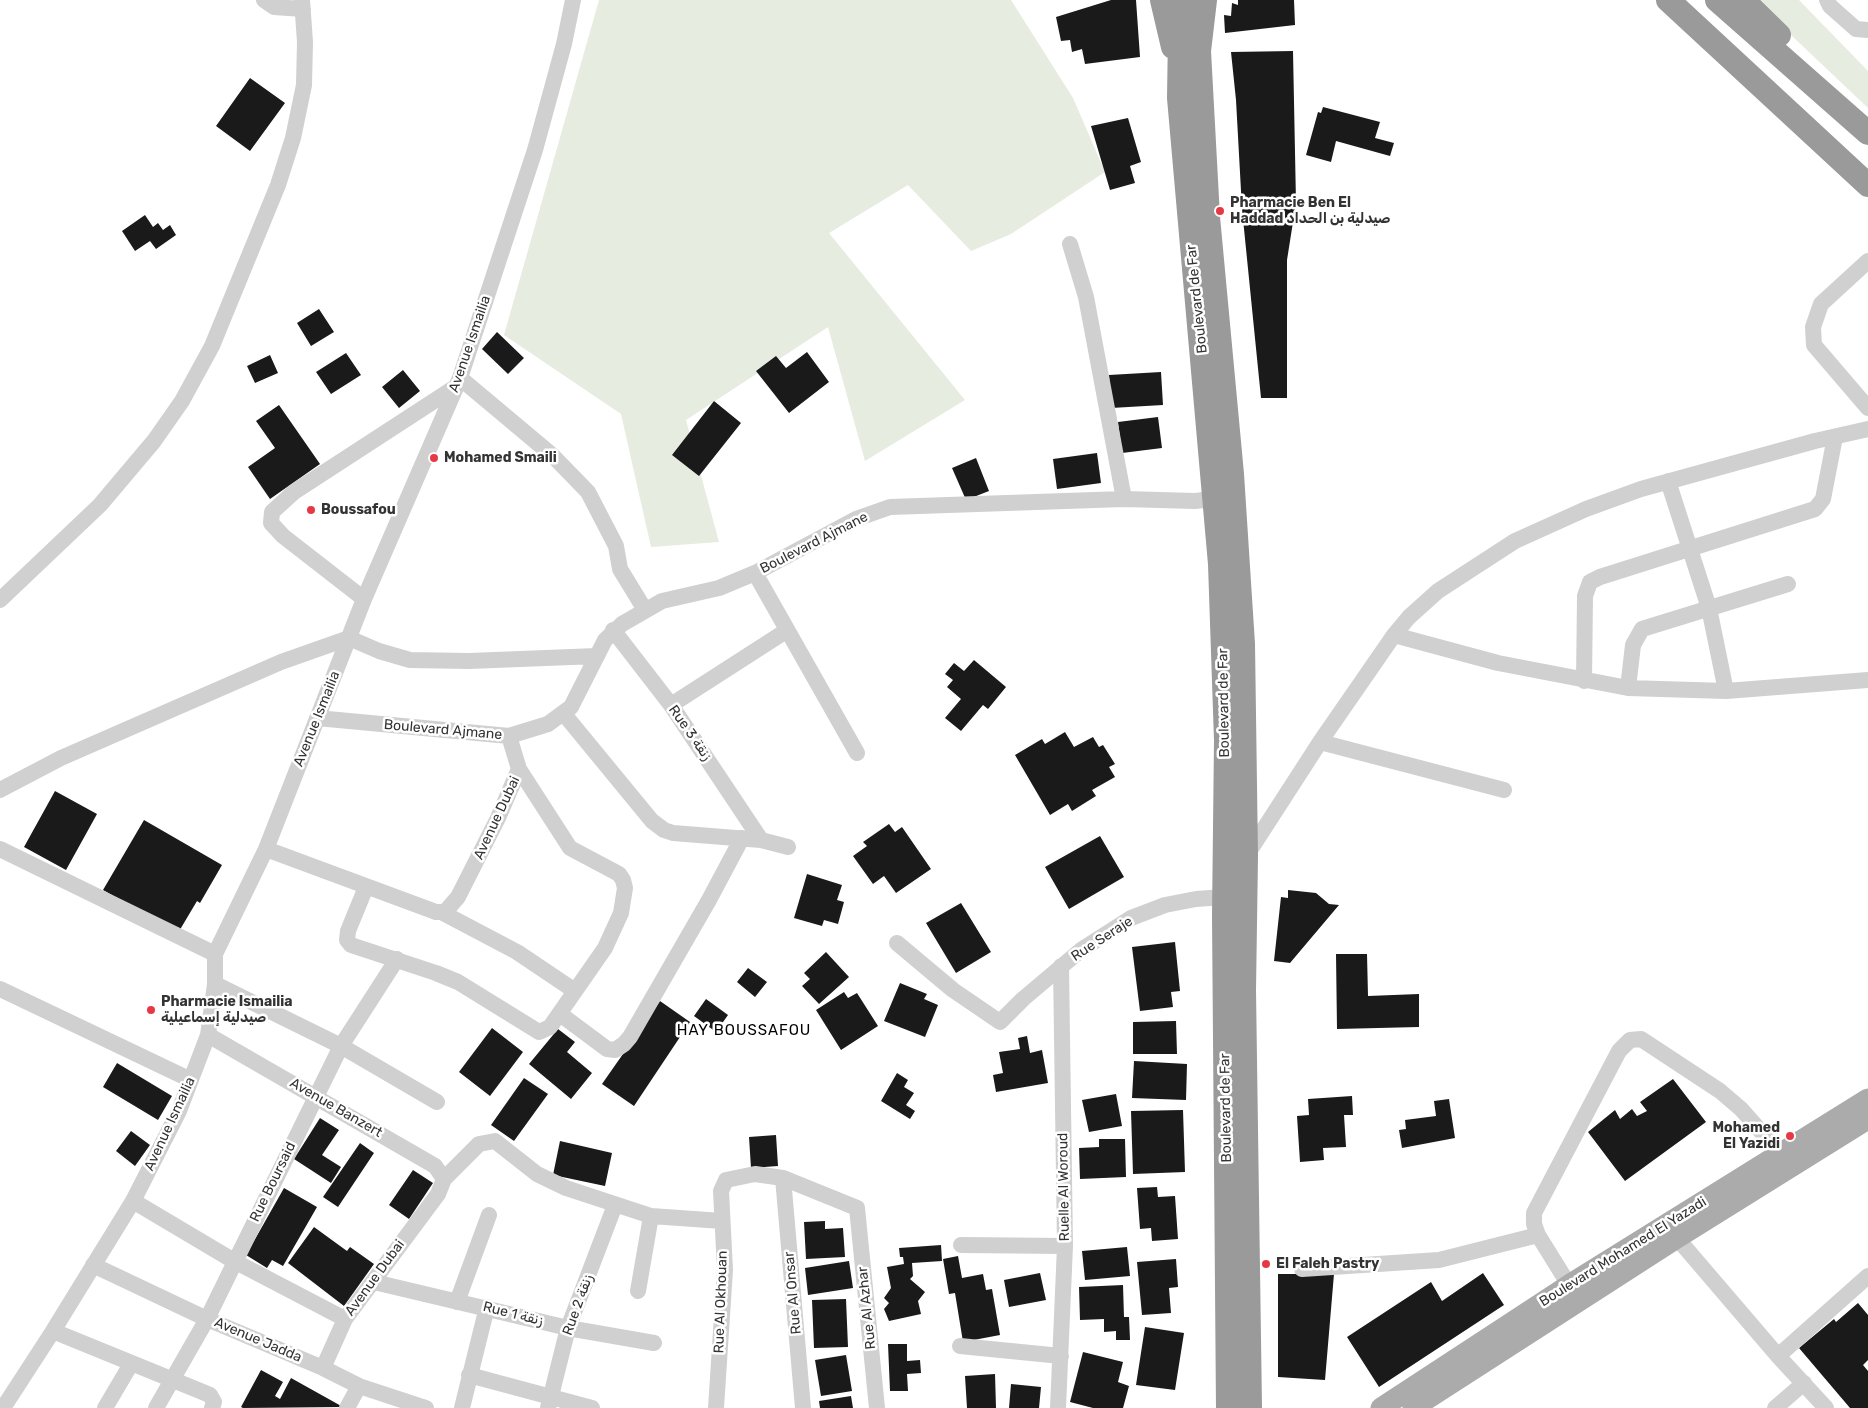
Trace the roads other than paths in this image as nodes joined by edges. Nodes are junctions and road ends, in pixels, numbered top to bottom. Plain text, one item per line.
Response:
1 (264, 0) edge
2 (572, 0) edge
3 (1205, 0) edge
4 (1652, 0) edge
5 (1668, 0) edge
6 (1717, 0) edge
7 (1743, 0) edge
8 (1827, 0) edge
9 (1167, 2) edge
10 (302, 4) edge
11 (1868, 30) edge
12 (1770, 92) junction
13 (1868, 118) edge
14 (1868, 133) edge
15 (1868, 185) edge
16 (1070, 244) dead end
17 (1868, 260) edge
18 (459, 382) junction
19 (1868, 408) edge
20 (1868, 430) edge
21 (1835, 437) junction
22 (1668, 481) junction
23 (1124, 499) junction
24 (1213, 499) junction
25 (1690, 550) junction
26 (755, 573) junction
27 (1788, 584) dead end
28 (364, 599) junction
29 (0, 600) edge
30 (1709, 608) junction
31 (645, 610) junction
32 (613, 630) junction
33 (786, 631) junction
34 (1394, 635) junction
35 (349, 638) junction
36 (597, 656) junction
37 (1868, 680) edge
38 (1584, 681) junction
39 (1628, 688) junction
40 (1726, 691) junction
41 (671, 705) junction
42 (564, 714) junction
43 (317, 718) junction
44 (509, 736) junction
45 (1320, 742) junction
46 (857, 753) dead end
47 (519, 769) junction
48 (0, 790) edge
49 (1504, 790) dead end
50 (742, 838) junction
51 (761, 840) junction
52 (788, 847) dead end
53 (0, 849) edge
54 (266, 849) junction
55 (1246, 856) junction
56 (366, 888) junction
57 (1224, 898) junction
58 (443, 913) junction
59 (896, 943) dead end
60 (215, 954) junction
61 (397, 960) junction
62 (1061, 966) junction
63 (215, 984) junction
64 (0, 988) edge
65 (575, 991) junction
66 (560, 1014) junction
67 (208, 1035) junction
68 (341, 1046) junction
69 (191, 1080) junction
70 (315, 1096) junction
71 (437, 1102) dead end
72 (1868, 1115) edge
73 (1780, 1154) junction
74 (444, 1178) junction
75 (783, 1178) junction
76 (133, 1201) junction
77 (615, 1205) junction
78 (489, 1216) dead end
79 (651, 1216) junction
80 (722, 1221) junction
81 (1538, 1235) junction
82 (1677, 1238) junction
83 (961, 1245) dead end
84 (1065, 1246) junction
85 (234, 1261) junction
86 (93, 1265) junction
87 (1302, 1269) dead end
88 (1868, 1276) edge
89 (374, 1282) junction
90 (1569, 1285) junction
91 (638, 1291) dead end
92 (457, 1302) junction
93 (487, 1307) junction
94 (206, 1319) junction
95 (345, 1319) junction
96 (568, 1328) junction
97 (53, 1331) junction
98 (654, 1343) dead end
99 (960, 1346) dead end
100 (1061, 1356) junction
101 (1778, 1356) junction
102 (131, 1364) junction
103 (323, 1368) junction
104 (469, 1375) junction
105 (172, 1378) junction
106 (1804, 1383) junction
107 (359, 1386) junction
108 (1250, 1397) edge
109 (550, 1403) edge
110 (419, 1407) edge
111 (3, 1408) edge
112 (105, 1408) edge
113 (156, 1408) edge
114 (212, 1408) edge
115 (347, 1408) edge
116 (462, 1408) edge
117 (592, 1408) edge
118 (716, 1408) edge
119 (803, 1408) edge
120 (877, 1408) edge
121 (1058, 1408) edge
122 (1228, 1408) edge
123 (1258, 1408) edge
124 (1381, 1408) edge
125 (1413, 1408) edge
126 (1775, 1408) edge
127 (1826, 1408) edge

1 - 10 street
2 - 18 street, Avenue Ismailia
3 - 55 highway, Boulevard de Far
4 - 12 highway
5 - 12 highway
6 - 14 highway
7 - 13 highway
8 - 11 street
9 - 24 highway, Boulevard de Far
10 - 29 street
12 - 15 highway
16 - 23 street
17 - 19 street
18 - 28 street, Avenue Ismailia
18 - 28 street
18 - 31 street
20 - 21 street
21 - 22 street
21 - 25 street
22 - 25 street
22 - 34 street
23 - 24 street, Boulevard Ajmane
23 - 26 street, Boulevard Ajmane
24 - 57 highway, Boulevard de Far
25 - 30 street
25 - 38 street
26 - 31 street, Boulevard Ajmane
26 - 33 street
27 - 30 street
28 - 35 street, Avenue Ismailia
30 - 39 street
30 - 40 street
31 - 32 street, Boulevard Ajmane
32 - 36 street, Boulevard Ajmane
32 - 41 street, Rue 3 زنقة
33 - 41 street
33 - 46 street
34 - 38 street
34 - 45 street
35 - 36 street
35 - 43 street, Avenue Ismailia
35 - 48 street
36 - 42 street, Boulevard Ajmane
37 - 40 street
38 - 39 street
39 - 40 street
41 - 51 street, Rue 3 زنقة
42 - 44 street, Boulevard Ajmane
42 - 50 street
43 - 44 street, Boulevard Ajmane
43 - 54 street, Avenue Ismailia
44 - 47 street, Avenue Dubai
45 - 49 street
45 - 55 street
47 - 58 street, Avenue Dubai
47 - 65 street
50 - 51 street
50 - 66 street
51 - 52 street
53 - 60 street
54 - 56 street
54 - 60 street, Avenue Ismailia
55 - 108 highway, Boulevard de Far
56 - 58 street
56 - 61 street
57 - 62 street, Rue Seraje
57 - 122 highway, Boulevard de Far
58 - 65 street
59 - 62 street, Rue Seraje
60 - 63 street, Avenue Ismailia
61 - 66 street
61 - 68 street, Rue Boursaid
62 - 84 street, Ruelle Al Woroud
63 - 67 street, Avenue Ismailia
63 - 68 street
64 - 69 street
65 - 66 street
67 - 69 street, Avenue Ismailia
67 - 70 street, Avenue Banzert
68 - 70 street, Rue Boursaid
68 - 71 street
69 - 76 street, Avenue Ismailia
70 - 74 street, Avenue Banzert
70 - 85 street, Rue Boursaid
72 - 73 main road, Boulevard Mohamed El Yazadi
72 - 82 main road, Boulevard Mohamed El Yazadi
73 - 81 street
73 - 90 main road, Boulevard Mohamed El Yazadi
74 - 77 street
74 - 89 street, Avenue Dubai
75 - 80 street, Rue Al Okhouan
75 - 119 street, Rue Al Onsar
75 - 120 street, Rue Al Azhar
76 - 85 street
76 - 86 street, Avenue Ismailia
77 - 79 street
77 - 96 street, Rue 2 زنقة
78 - 92 street
79 - 80 street
79 - 91 street
80 - 118 street, Rue Al Okhouan
81 - 87 street
81 - 90 street
82 - 101 street
82 - 125 main road, Boulevard Mohamed El Yazadi
83 - 84 street
84 - 100 street, Ruelle Al Woroud
85 - 94 street, Rue Boursaid
85 - 95 street
86 - 94 street, Avenue Jadda
86 - 97 street, Avenue Ismailia
88 - 101 street
89 - 92 street, Rue 1 زنقة
89 - 95 street, Avenue Dubai
90 - 124 main road, Boulevard Mohamed El Yazadi
92 - 93 street, Rue 1 زنقة
93 - 96 street, Rue 1 زنقة
93 - 104 street
94 - 103 street, Avenue Jadda
94 - 105 street, Rue Boursaid
95 - 103 street, Avenue Dubai
96 - 98 street, Rue 1 زنقة
96 - 109 street, Rue 2 زنقة
97 - 102 street
97 - 111 street, Avenue Ismailia
99 - 100 street
100 - 121 street, Ruelle Al Woroud
101 - 106 street
102 - 105 street
102 - 112 street
103 - 107 street, Avenue Jadda
104 - 109 street
104 - 116 street
105 - 113 street, Rue Boursaid
105 - 114 street
106 - 126 street
106 - 127 street
107 - 110 street, Avenue Jadda
107 - 115 street
108 - 123 highway, Boulevard de Far
109 - 117 street

